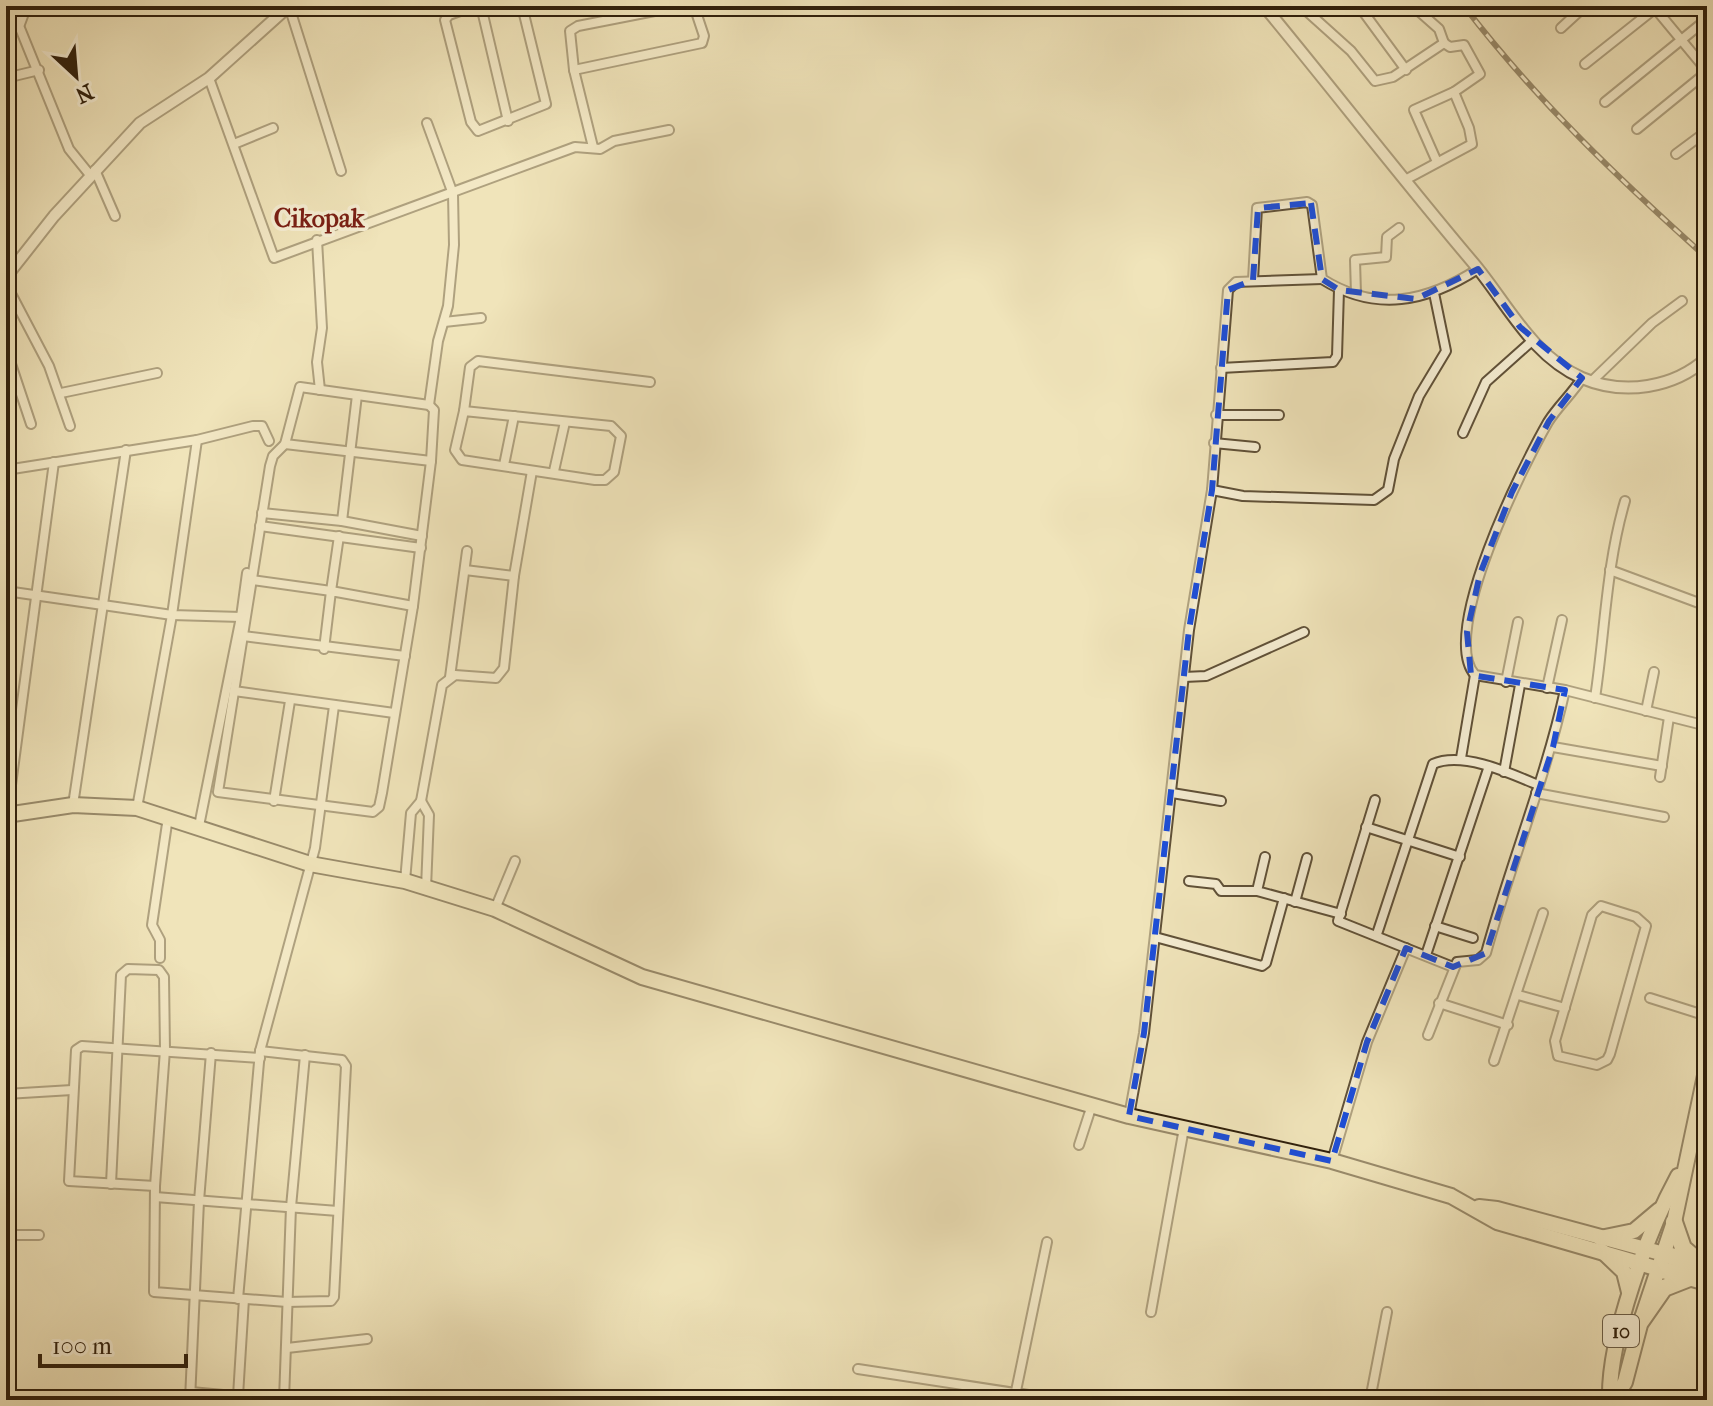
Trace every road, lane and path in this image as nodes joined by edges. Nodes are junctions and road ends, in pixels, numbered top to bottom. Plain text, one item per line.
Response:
1 (11, 6) edge
2 (474, 6) edge
3 (481, 6) edge
4 (522, 6) edge
5 (680, 6) edge
6 (694, 6) edge
7 (1264, 6) edge
8 (1301, 6) edge
9 (1359, 6) edge
10 (1413, 6) edge
11 (1585, 6) edge
12 (1656, 7) edge
13 (283, 8) edge
14 (17, 16) edge
15 (1707, 19) edge
16 (1561, 28) dead end
17 (1679, 41) junction
18 (1444, 43) junction
19 (1585, 64) dead end
20 (39, 70) junction
21 (574, 70) junction
22 (1406, 70) junction
23 (1707, 72) edge
24 (6, 78) edge
25 (209, 78) junction
26 (1454, 92) junction
27 (1605, 102) dead end
28 (508, 121) junction
29 (427, 123) dead end
30 (273, 128) dead end
31 (1637, 129) dead end
32 (669, 130) dead end
33 (1707, 131) edge
34 (234, 144) junction
35 (593, 147) junction
36 (1676, 154) dead end
37 (1437, 162) junction
38 (341, 171) dead end
39 (92, 172) junction
40 (1405, 180) junction
41 (453, 194) junction
42 (115, 216) dead end
43 (1399, 228) dead end
44 (317, 240) junction
45 (1478, 269) junction
46 (6, 277) edge
47 (1322, 279) junction
48 (1253, 280) junction
49 (6, 284) edge
50 (1339, 290) junction
51 (1434, 293) junction
52 (1356, 294) junction
53 (1682, 301) dead end
54 (481, 318) dead end
55 (444, 322) junction
56 (1533, 340) junction
57 (6, 349) edge
58 (1707, 358) edge
59 (1221, 368) junction
60 (157, 373) dead end
61 (1587, 379) junction
62 (650, 382) dead end
63 (320, 390) junction
64 (61, 393) junction
65 (357, 395) junction
66 (429, 405) junction
67 (464, 411) junction
68 (1216, 415) junction
69 (1279, 415) dead end
70 (514, 416) junction
71 (565, 422) junction
72 (31, 424) dead end
73 (70, 426) dead end
74 (1463, 433) dead end
75 (197, 440) junction
76 (269, 441) dead end
77 (1214, 443) junction
78 (285, 444) junction
79 (1255, 447) dead end
80 (126, 450) junction
81 (351, 451) junction
82 (431, 461) junction
83 (54, 462) junction
84 (504, 465) junction
85 (6, 470) edge
86 (532, 471) junction
87 (554, 471) junction
88 (1212, 490) junction
89 (1625, 501) dead end
90 (262, 513) junction
91 (342, 521) junction
92 (260, 526) junction
93 (339, 536) junction
94 (422, 536) junction
95 (421, 548) junction
96 (467, 551) dead end
97 (465, 570) junction
98 (1610, 570) junction
99 (514, 576) junction
100 (249, 577) junction
101 (6, 591) edge
102 (331, 591) junction
103 (36, 595) junction
104 (103, 603) junction
105 (1706, 603) edge
106 (413, 606) junction
107 (172, 615) junction
108 (241, 617) junction
109 (1562, 620) dead end
110 (1518, 622) dead end
111 (1304, 632) dead end
112 (243, 636) junction
113 (324, 649) junction
114 (405, 656) junction
115 (1654, 672) dead end
116 (1475, 675) junction
117 (450, 677) junction
118 (1184, 677) junction
119 (1506, 682) junction
120 (1520, 685) junction
121 (1547, 688) junction
122 (1565, 690) junction
123 (234, 691) junction
124 (1595, 698) junction
125 (290, 701) junction
126 (334, 706) junction
127 (1646, 711) junction
128 (394, 713) junction
129 (1669, 717) junction
130 (1707, 726) edge
131 (1553, 747) junction
132 (1461, 758) junction
133 (1662, 766) junction
134 (1488, 769) junction
135 (1504, 772) junction
136 (1660, 777) dead end
137 (1537, 789) junction
138 (1172, 793) junction
139 (1375, 800) dead end
140 (274, 801) junction
141 (421, 801) junction
142 (1221, 801) dead end
143 (73, 805) junction
144 (322, 805) junction
145 (137, 808) junction
146 (6, 815) edge
147 (168, 817) junction
148 (1664, 817) dead end
149 (199, 826) junction
150 (1366, 827) junction
151 (1407, 840) junction
152 (1265, 857) dead end
153 (1460, 857) junction
154 (1307, 858) dead end
155 (515, 861) dead end
156 (310, 864) junction
157 (405, 881) junction
158 (1189, 881) dead end
159 (426, 888) junction
160 (1257, 891) junction
161 (1284, 898) junction
162 (1295, 902) junction
163 (495, 909) junction
164 (1543, 913) dead end
165 (1341, 914) junction
166 (1435, 926) junction
167 (1377, 934) junction
168 (1155, 937) junction
169 (1473, 938) dead end
170 (1406, 948) junction
171 (1426, 955) junction
172 (160, 958) dead end
173 (1453, 967) junction
174 (1518, 995) junction
175 (1650, 998) dead end
176 (1439, 1003) junction
177 (1565, 1008) junction
178 (1707, 1016) edge
179 (1508, 1025) junction
180 (1428, 1035) dead end
181 (119, 1048) junction
182 (165, 1050) junction
183 (211, 1053) junction
184 (260, 1054) junction
185 (305, 1055) junction
186 (1494, 1061) dead end
187 (1707, 1066) edge
188 (72, 1090) junction
189 (6, 1094) edge
190 (1092, 1105) junction
191 (1129, 1116) junction
192 (1184, 1128) junction
193 (1079, 1145) dead end
194 (1332, 1161) junction
195 (1686, 1161) junction
196 (111, 1184) junction
197 (155, 1186) junction
198 (155, 1197) junction
199 (199, 1201) junction
200 (245, 1204) junction
201 (1666, 1204) junction
202 (291, 1207) junction
203 (338, 1211) junction
204 (1674, 1222) junction
205 (6, 1235) edge
206 (39, 1235) dead end
207 (1047, 1242) dead end
208 (1601, 1244) junction
209 (1647, 1247) junction
210 (1662, 1261) junction
211 (1641, 1263) junction
212 (1702, 1273) edge
213 (195, 1295) junction
214 (241, 1299) junction
215 (287, 1302) junction
216 (1629, 1305) junction
217 (1151, 1312) dead end
218 (1387, 1312) dead end
219 (1641, 1321) junction
220 (367, 1339) dead end
221 (287, 1348) junction
222 (858, 1369) dead end
223 (1016, 1391) junction
224 (190, 1396) edge
225 (238, 1396) junction
226 (277, 1400) edge
227 (284, 1400) edge
228 (1061, 1400) edge
229 (1370, 1400) edge
230 (1612, 1400) edge

1 - 14 street
2 - 28 street
3 - 28 street
4 - 28 street
5 - 21 street
6 - 21 street
7 - 40 street
8 - 22 street
9 - 22 street
10 - 18 street
11 - 16 street
12 - 17 street
12 - 19 street
13 - 25 street
13 - 38 street
14 - 20 street
15 - 17 street
17 - 23 street
17 - 27 street
18 - 22 street
18 - 26 street
20 - 24 street
20 - 39 street
21 - 35 street
23 - 31 street
25 - 34 street
25 - 39 street
26 - 37 street
26 - 37 street
29 - 41 street
30 - 34 street
32 - 35 street
33 - 36 street
34 - 44 street
35 - 41 street
37 - 40 street
39 - 42 street
39 - 46 street
40 - 45 street
41 - 44 street
41 - 55 street
43 - 52 street
44 - 63 street
45 - 51 street
45 - 56 street
47 - 48 street
47 - 48 street
47 - 50 street
48 - 59 street
49 - 64 street
50 - 52 street
50 - 59 street
51 - 52 street
51 - 88 street
53 - 61 street
54 - 55 street
55 - 66 street
56 - 61 street
56 - 74 street
57 - 72 street
58 - 61 street
59 - 68 street
60 - 64 street
61 - 116 street
62 - 67 street
63 - 65 street
63 - 78 street
64 - 73 street
65 - 66 street
65 - 81 street
66 - 82 street
67 - 70 street
67 - 84 street
68 - 69 street
68 - 77 street
70 - 71 street
70 - 84 street
71 - 87 street
71 - 87 street
75 - 76 street
75 - 80 street
75 - 107 street
77 - 79 street
77 - 88 street
78 - 81 street
78 - 90 street
80 - 83 street
80 - 104 street
81 - 82 street
81 - 91 street
82 - 94 street
83 - 85 street
83 - 103 street
84 - 86 street
86 - 87 street
86 - 99 street
88 - 118 street
89 - 98 street
90 - 91 street
90 - 92 street
91 - 94 street
92 - 93 street
92 - 100 street
93 - 95 street
93 - 102 street
94 - 95 street
95 - 106 street
96 - 97 street
97 - 99 street
97 - 117 street
98 - 105 street
98 - 124 street
99 - 117 street
100 - 102 street
100 - 108 street
100 - 112 street
101 - 103 street
102 - 106 street
102 - 113 street
103 - 104 street
103 - 146 street
104 - 107 street
104 - 143 street
106 - 114 street
107 - 108 street
107 - 145 street
108 - 149 street
109 - 121 street
110 - 119 street
111 - 118 street
112 - 113 street
112 - 123 street
113 - 114 street
114 - 128 street
115 - 127 street
116 - 119 street
116 - 132 street
117 - 141 street
118 - 138 street
119 - 120 street
120 - 121 street
120 - 135 street
121 - 122 street
122 - 124 street
122 - 131 street
123 - 125 street
123 - 140 street
124 - 127 street
125 - 126 street
125 - 140 street
126 - 128 street
126 - 144 street
127 - 129 street
128 - 144 street
129 - 130 street
129 - 133 street
131 - 133 street
131 - 137 street
132 - 134 street
132 - 151 street
133 - 136 street
134 - 135 street
134 - 153 street
135 - 137 street
137 - 148 street
137 - 173 street
138 - 142 street
138 - 168 street
139 - 150 street
140 - 144 street
141 - 157 street
141 - 159 street
143 - 145 main road
143 - 146 main road
144 - 156 street
145 - 147 main road
147 - 149 main road
147 - 172 street
149 - 156 main road
150 - 151 street
150 - 165 street
151 - 153 street
151 - 167 street
152 - 160 street
153 - 166 street
154 - 162 street
155 - 163 street
156 - 157 main road
156 - 184 street
157 - 159 main road
158 - 160 street
159 - 163 main road
160 - 161 street
161 - 162 street
161 - 168 street
162 - 165 street
163 - 190 main road
164 - 174 street
165 - 167 street
166 - 169 street
166 - 171 street
167 - 170 street
168 - 191 street
170 - 171 street
170 - 194 street
171 - 173 street
173 - 176 street
174 - 177 street
174 - 179 street
175 - 178 street
176 - 179 street
176 - 180 street
177 - 177 street
179 - 186 street
181 - 182 street
181 - 182 street
181 - 188 street
181 - 196 street
182 - 183 street
182 - 197 street
183 - 184 street
183 - 199 street
184 - 185 street
184 - 200 street
185 - 202 street
185 - 203 street
187 - 195 main road, 10
188 - 189 street
188 - 196 street
190 - 191 main road
190 - 193 street
191 - 192 main road
192 - 194 main road
192 - 217 street
194 - 208 main road
195 - 201 main road, 10
195 - 204 main road, 10
196 - 197 street
197 - 198 street
198 - 199 street
198 - 213 street
199 - 200 street
199 - 213 street
200 - 202 street
200 - 214 street
201 - 208 main road
201 - 209 main road, 10
202 - 203 street
202 - 215 street
203 - 215 street
204 - 210 main road, 10
204 - 212 highway
205 - 206 street
207 - 223 street
208 - 209 main road
208 - 211 main road
208 - 216 main road
209 - 210 main road
209 - 211 main road, 10
210 - 211 main road
210 - 212 highway
210 - 219 main road, 10
211 - 216 main road, 10
212 - 219 highway
213 - 214 street
213 - 224 street
214 - 215 street
214 - 225 street
215 - 221 street
216 - 230 main road, 10
218 - 229 street
219 - 230 main road, 10
220 - 221 street
221 - 227 street
222 - 223 street
223 - 228 street
224 - 225 street
225 - 226 street

